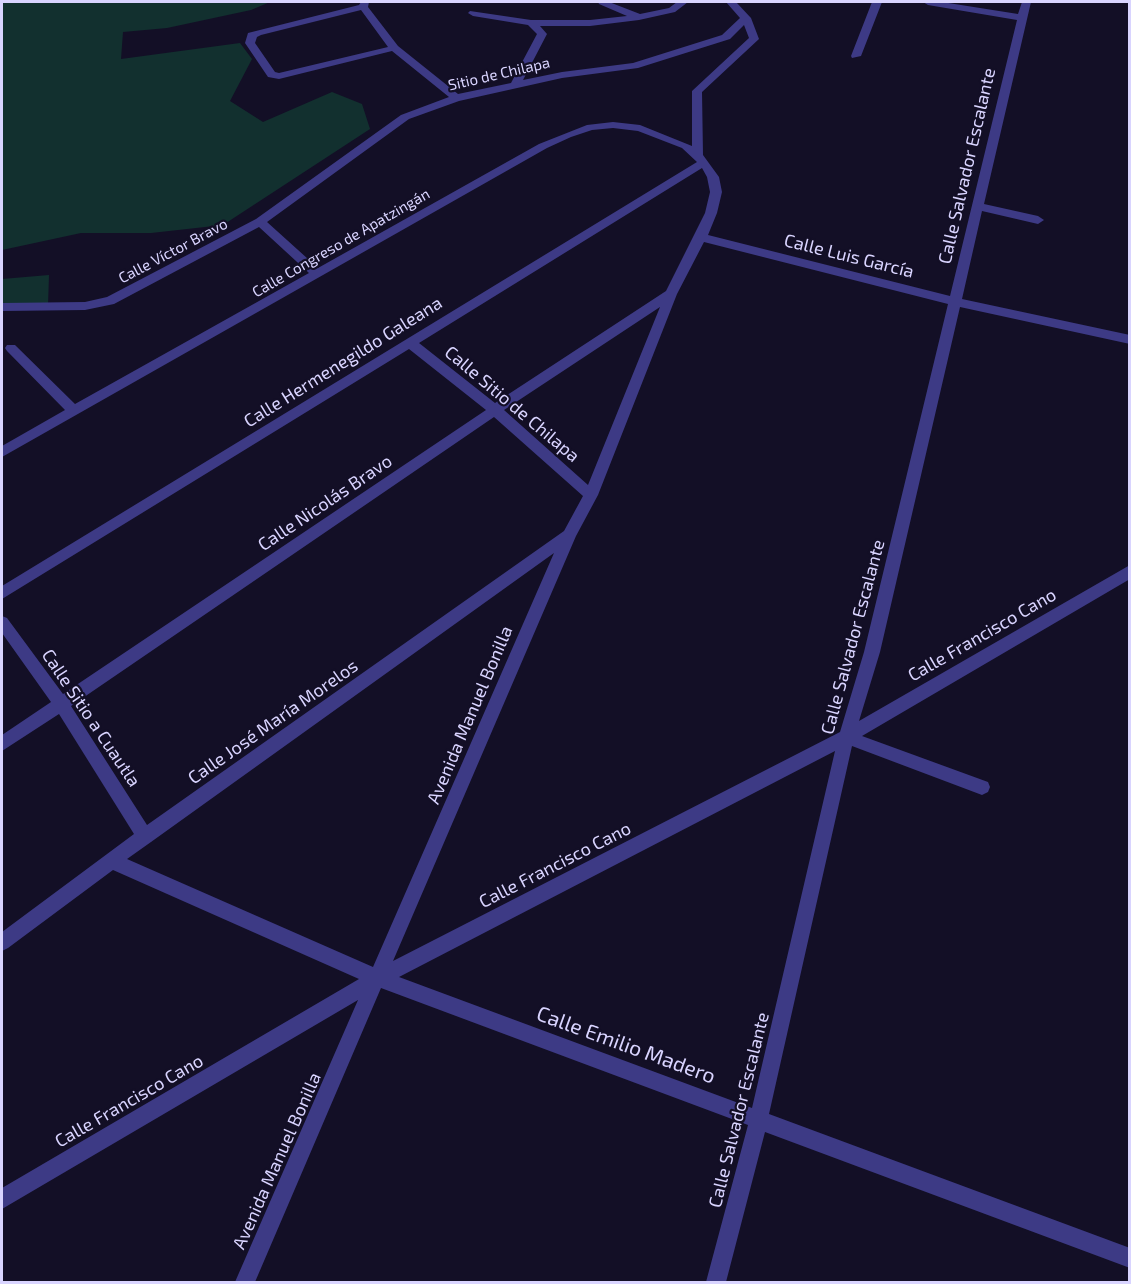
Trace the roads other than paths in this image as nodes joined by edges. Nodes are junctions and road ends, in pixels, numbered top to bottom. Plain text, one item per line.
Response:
1 (602, 2) edge
2 (683, 2) edge
3 (730, 2) edge
4 (877, 2) edge
5 (928, 2) edge
6 (1026, 2) edge
7 (364, 4) edge
8 (473, 13) dead end
9 (639, 17) junction
10 (747, 18) junction
11 (1022, 18) junction
12 (531, 23) junction
13 (394, 48) junction
14 (856, 56) dead end
15 (515, 86) junction
16 (456, 98) junction
17 (701, 159) junction
18 (978, 206) junction
19 (1038, 220) dead end
20 (260, 222) junction
21 (701, 237) junction
22 (317, 274) junction
23 (671, 294) junction
24 (956, 302) junction
25 (2, 307) edge
26 (1130, 340) edge
27 (409, 342) junction
28 (11, 348) dead end
29 (495, 410) junction
30 (74, 411) junction
31 (2, 452) edge
32 (591, 495) junction
33 (569, 535) junction
34 (1130, 571) edge
35 (2, 593) edge
36 (2, 622) edge
37 (62, 705) junction
38 (846, 737) junction
39 (2, 744) edge
40 (982, 787) dead end
41 (145, 836) junction
42 (112, 861) junction
43 (2, 942) edge
44 (378, 978) junction
45 (759, 1118) junction
46 (2, 1199) edge
47 (1130, 1258) edge
48 (245, 1282) edge
49 (716, 1282) edge

1 - 9 street
2 - 9 street
3 - 10 street
4 - 14 street
5 - 11 street
6 - 11 street, Calle Salvador Escalante
7 - 13 street
7 - 13 street
8 - 12 street
9 - 12 street
10 - 15 street, Sitio de Chilapa
10 - 17 street, Avenida Manuel Bonilla
11 - 18 street, Calle Salvador Escalante
12 - 15 street
13 - 16 street
15 - 16 street, Sitio de Chilapa
16 - 20 street, Sitio de Chilapa
17 - 21 street, Avenida Manuel Bonilla
17 - 22 street, Calle Congreso de Apatzingán
17 - 27 street, Calle Hermenegildo Galeana
18 - 19 street
18 - 24 street, Calle Salvador Escalante
20 - 22 street
20 - 25 street, Calle Víctor Bravo
21 - 23 street, Avenida Manuel Bonilla
21 - 24 street, Calle Luis García
22 - 30 street, Calle Congreso de Apatzingán
23 - 29 street, Calle Nicolás Bravo
23 - 32 street, Avenida Manuel Bonilla
24 - 26 street, Calle Luis García
24 - 38 street, Calle Salvador Escalante
27 - 29 street, Calle Sitio de Chilapa
27 - 35 street, Calle Hermenegildo Galeana
28 - 30 street
29 - 32 street, Calle Sitio de Chilapa
29 - 37 street, Calle Nicolás Bravo
30 - 31 street, Calle Congreso de Apatzingán
32 - 33 street, Avenida Manuel Bonilla
33 - 41 street, Calle José María Morelos
33 - 44 street, Avenida Manuel Bonilla
34 - 38 street, Calle Francisco Cano
36 - 37 street, Calle Sitio a Cuautla
37 - 39 street, Calle Nicolás Bravo
37 - 41 street, Calle Sitio a Cuautla
38 - 40 street
38 - 44 street, Calle Francisco Cano
38 - 45 street, Calle Salvador Escalante
41 - 42 street, Calle José María Morelos
42 - 43 street, Calle José María Morelos
42 - 44 street, Calle Emilio Madero
44 - 45 street, Calle Emilio Madero
44 - 46 street, Calle Francisco Cano
44 - 48 street, Avenida Manuel Bonilla
45 - 47 street, Calle Emilio Madero
45 - 49 street, Calle Salvador Escalante

